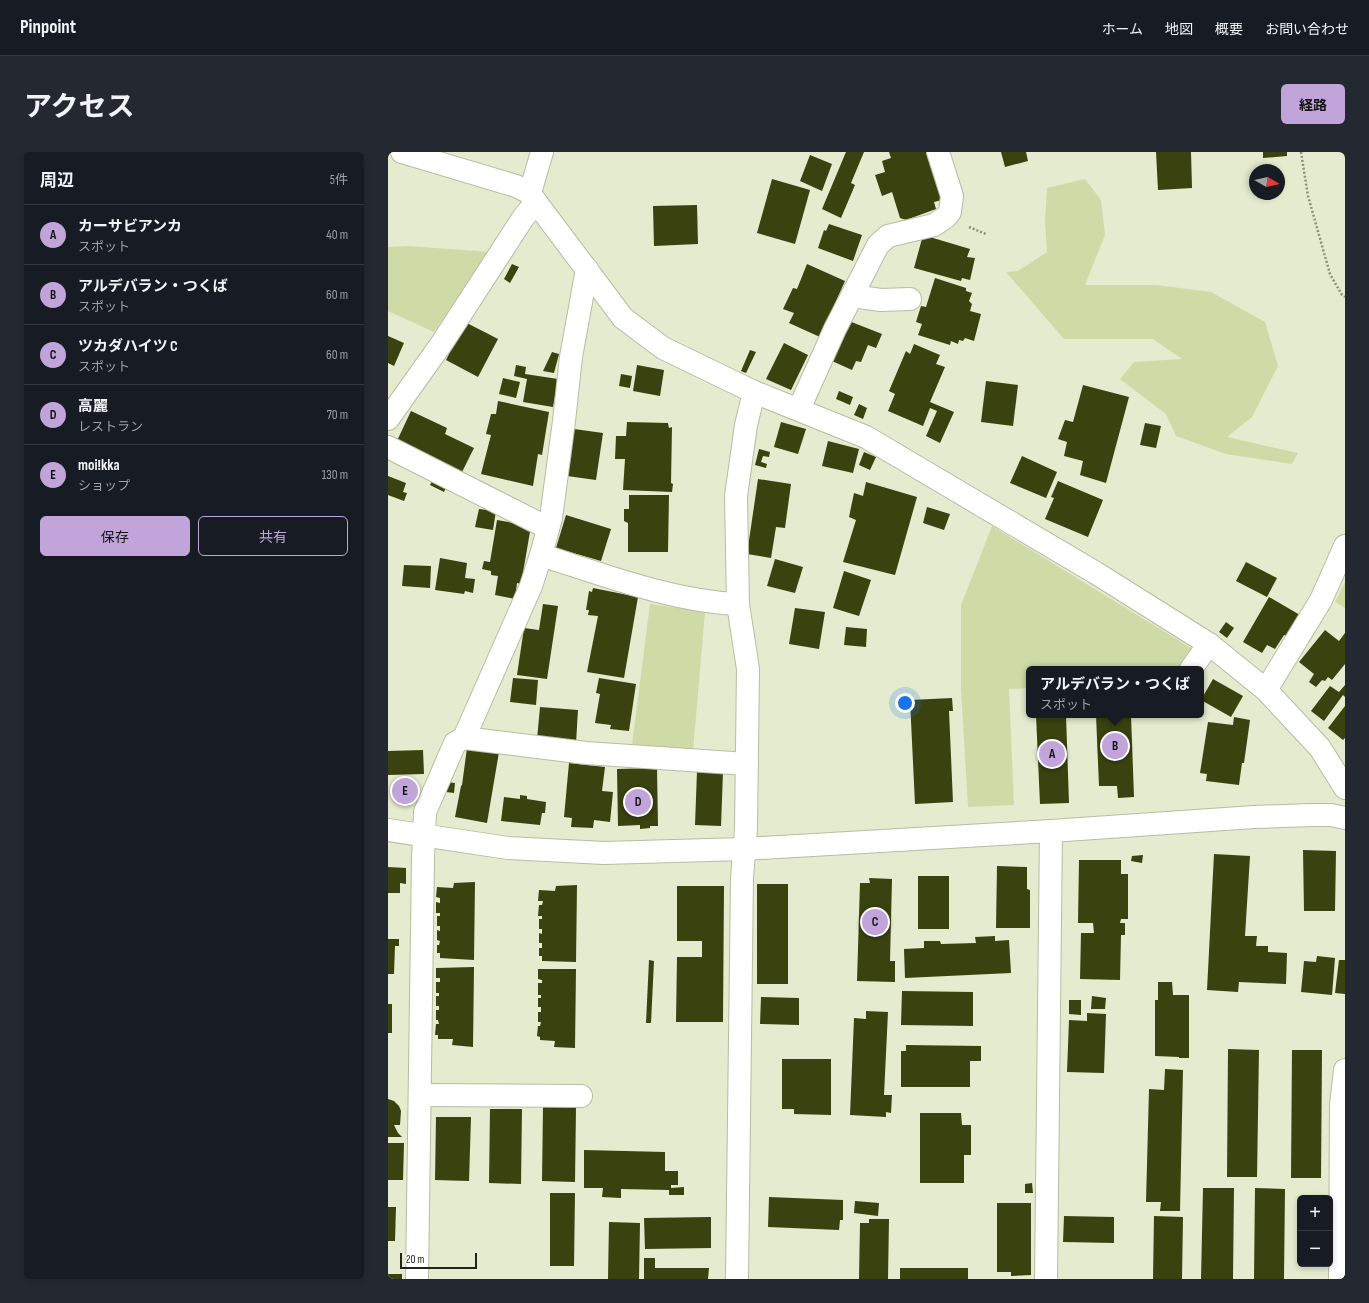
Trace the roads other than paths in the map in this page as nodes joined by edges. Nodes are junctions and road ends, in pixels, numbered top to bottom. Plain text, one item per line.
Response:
1 (402, 152) edge
2 (542, 152) edge
3 (938, 152) edge
4 (533, 197) junction
5 (587, 269) junction
6 (852, 296) junction
7 (910, 299) dead end
8 (754, 392) junction
9 (799, 409) junction
10 (388, 419) edge
11 (388, 448) edge
12 (548, 528) junction
13 (1345, 546) edge
14 (541, 555) junction
15 (738, 604) junction
16 (1209, 644) junction
17 (1193, 666) edge
18 (1266, 690) junction
19 (464, 738) junction
20 (747, 764) junction
21 (1345, 788) edge
22 (1345, 818) edge
23 (388, 830) edge
24 (1051, 831) junction
25 (423, 836) junction
26 (744, 849) junction
27 (1345, 1070) edge
28 (420, 1095) junction
29 (581, 1096) dead end
30 (417, 1279) edge
31 (737, 1279) edge
32 (1046, 1279) edge
33 (1340, 1279) edge

1 - 4 street
2 - 4 street
3 - 6 street
4 - 5 street
4 - 10 street
5 - 8 street
5 - 12 street
6 - 7 street
6 - 9 street
8 - 9 street
8 - 15 street
9 - 16 street
11 - 12 street
12 - 14 street
13 - 18 street
14 - 15 street
14 - 19 street
15 - 20 street
16 - 17 street
16 - 18 street
18 - 21 street
19 - 20 street
19 - 25 street
20 - 26 street
22 - 24 street
23 - 25 street
24 - 26 street
24 - 32 street
25 - 26 street
25 - 28 street
26 - 31 street
27 - 33 street
28 - 29 street
28 - 30 street

